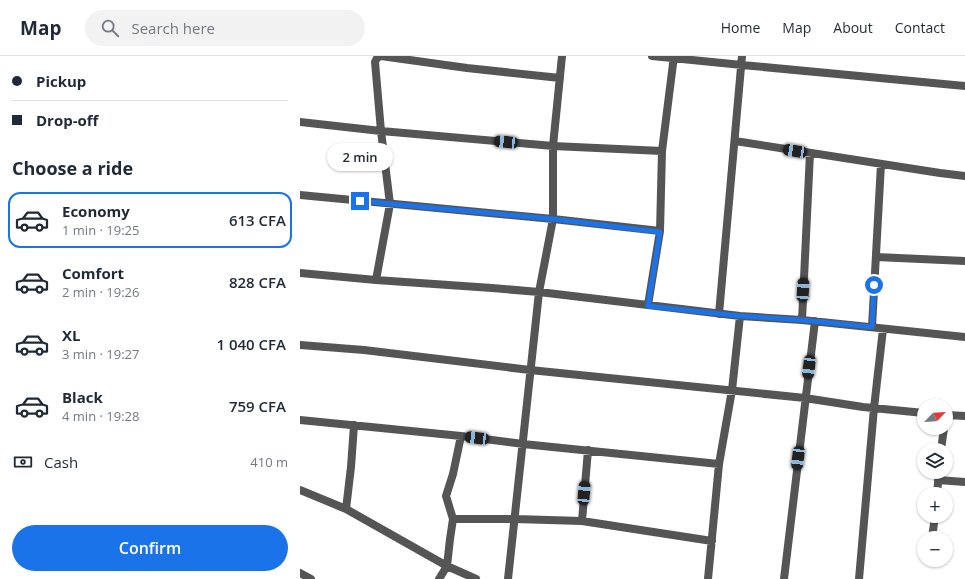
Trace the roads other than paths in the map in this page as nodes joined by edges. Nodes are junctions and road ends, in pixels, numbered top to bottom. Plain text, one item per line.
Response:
1 (562, 56) edge
2 (652, 56) edge
3 (742, 56) edge
4 (674, 57) edge
5 (742, 66) junction
6 (560, 78) junction
7 (965, 86) edge
8 (300, 122) edge
9 (381, 131) junction
10 (735, 141) junction
11 (553, 146) junction
12 (662, 151) junction
13 (810, 153) junction
14 (881, 164) junction
15 (965, 176) edge
16 (300, 195) edge
17 (390, 204) junction
18 (553, 219) junction
19 (660, 232) junction
20 (876, 257) junction
21 (965, 261) edge
22 (300, 273) edge
23 (376, 280) junction
24 (539, 292) junction
25 (648, 306) junction
26 (719, 314) junction
27 (740, 316) junction
28 (802, 320) junction
29 (814, 321) junction
30 (872, 327) junction
31 (883, 329) junction
32 (965, 337) edge
33 (300, 345) edge
34 (530, 370) junction
35 (732, 390) junction
36 (805, 398) junction
37 (874, 408) junction
38 (917, 411) edge
39 (953, 415) edge
40 (965, 416) edge
41 (300, 420) edge
42 (354, 425) junction
43 (461, 436) junction
44 (522, 444) junction
45 (588, 450) junction
46 (719, 464) junction
47 (952, 479) edge
48 (965, 482) edge
49 (300, 490) edge
50 (346, 509) junction
51 (453, 519) junction
52 (515, 519) junction
53 (582, 522) junction
54 (712, 541) junction
55 (447, 566) junction
56 (300, 573) edge
57 (311, 579) edge
58 (439, 579) edge
59 (476, 579) edge
60 (508, 579) edge
61 (708, 579) edge
62 (784, 579) edge
63 (859, 579) edge

1 - 6 street
2 - 4 street
3 - 5 street
4 - 5 street
4 - 12 street
5 - 7 street
5 - 10 street
6 - 9 street
6 - 11 street
8 - 9 street
9 - 11 street
9 - 17 street
10 - 13 street
10 - 26 street
11 - 12 street
11 - 18 street
12 - 19 street
13 - 14 street
13 - 28 street
14 - 15 street
14 - 20 street
16 - 17 street
17 - 18 street
17 - 23 street
18 - 19 street
18 - 24 street
19 - 25 street
20 - 21 street
20 - 30 street
22 - 23 street
23 - 24 street
24 - 25 street
24 - 34 street
25 - 26 street
26 - 27 street
27 - 28 street
27 - 35 street
28 - 29 street
29 - 30 street
29 - 36 street
30 - 31 street
31 - 32 street
31 - 37 street
33 - 34 street
34 - 35 street
34 - 44 street
35 - 36 street
35 - 46 street
36 - 37 street
36 - 62 street
37 - 38 street
37 - 63 street
39 - 40 street
41 - 42 street
42 - 43 street
42 - 50 street
43 - 44 street
43 - 51 street
44 - 45 street
44 - 52 street
45 - 46 street
45 - 53 street
46 - 54 street
47 - 48 street
49 - 50 street
50 - 55 street
51 - 52 street
51 - 55 street
52 - 53 street
52 - 60 street
53 - 54 street
54 - 61 street
55 - 58 street
55 - 59 street
56 - 57 street

